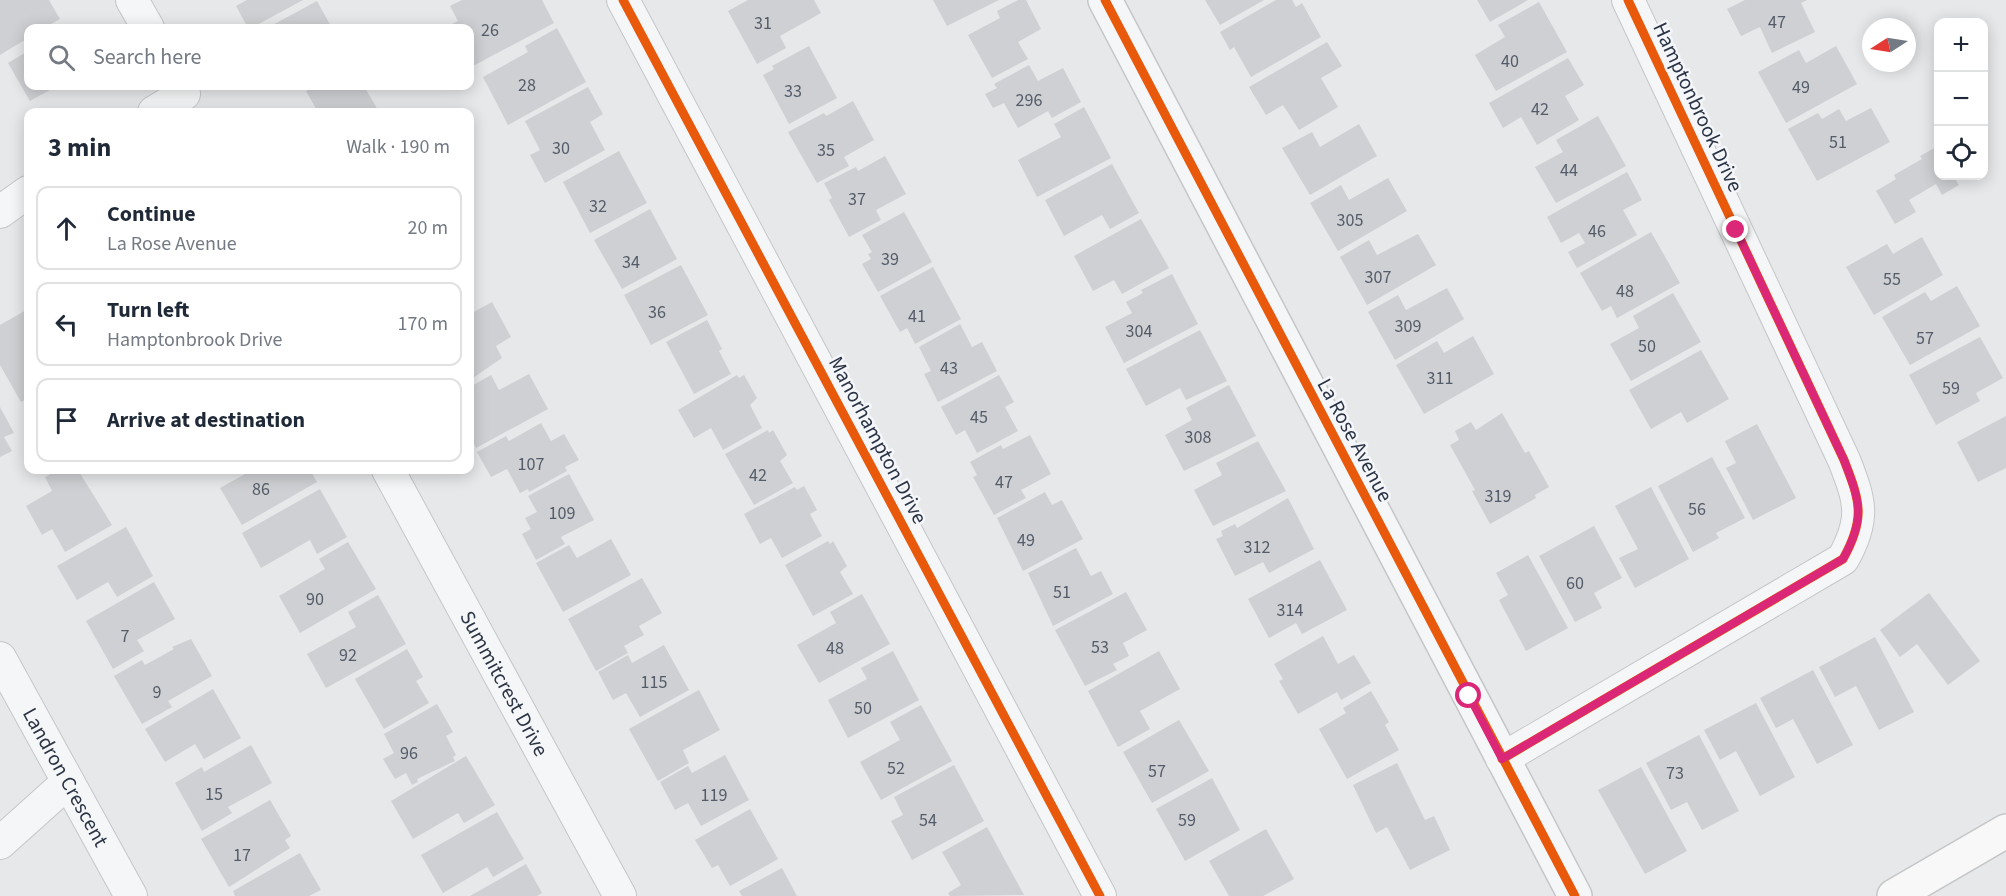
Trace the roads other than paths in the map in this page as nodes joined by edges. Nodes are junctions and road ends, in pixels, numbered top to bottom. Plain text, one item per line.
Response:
1 (132, 0) edge
2 (623, 0) edge
3 (1105, 0) edge
4 (1628, 0) edge
5 (146, 24) edge
6 (186, 97) edge
7 (163, 108) edge
8 (24, 195) edge
9 (0, 212) edge
10 (390, 474) edge
11 (0, 658) edge
12 (1502, 759) junction
13 (68, 782) junction
14 (2006, 831) edge
15 (0, 843) edge
16 (131, 896) edge
17 (620, 896) edge
18 (1100, 896) edge
19 (1575, 896) edge
20 (1894, 896) edge

1 - 5 street
2 - 18 street, Manorhampton Drive
3 - 12 street, La Rose Avenue
4 - 12 street, Hamptonbrook Drive
6 - 7 street
8 - 9 street
10 - 17 street, Summitcrest Drive
11 - 13 street, Landron Crescent
12 - 19 street, La Rose Avenue
13 - 15 street
13 - 16 street, Landron Crescent
14 - 20 main road

